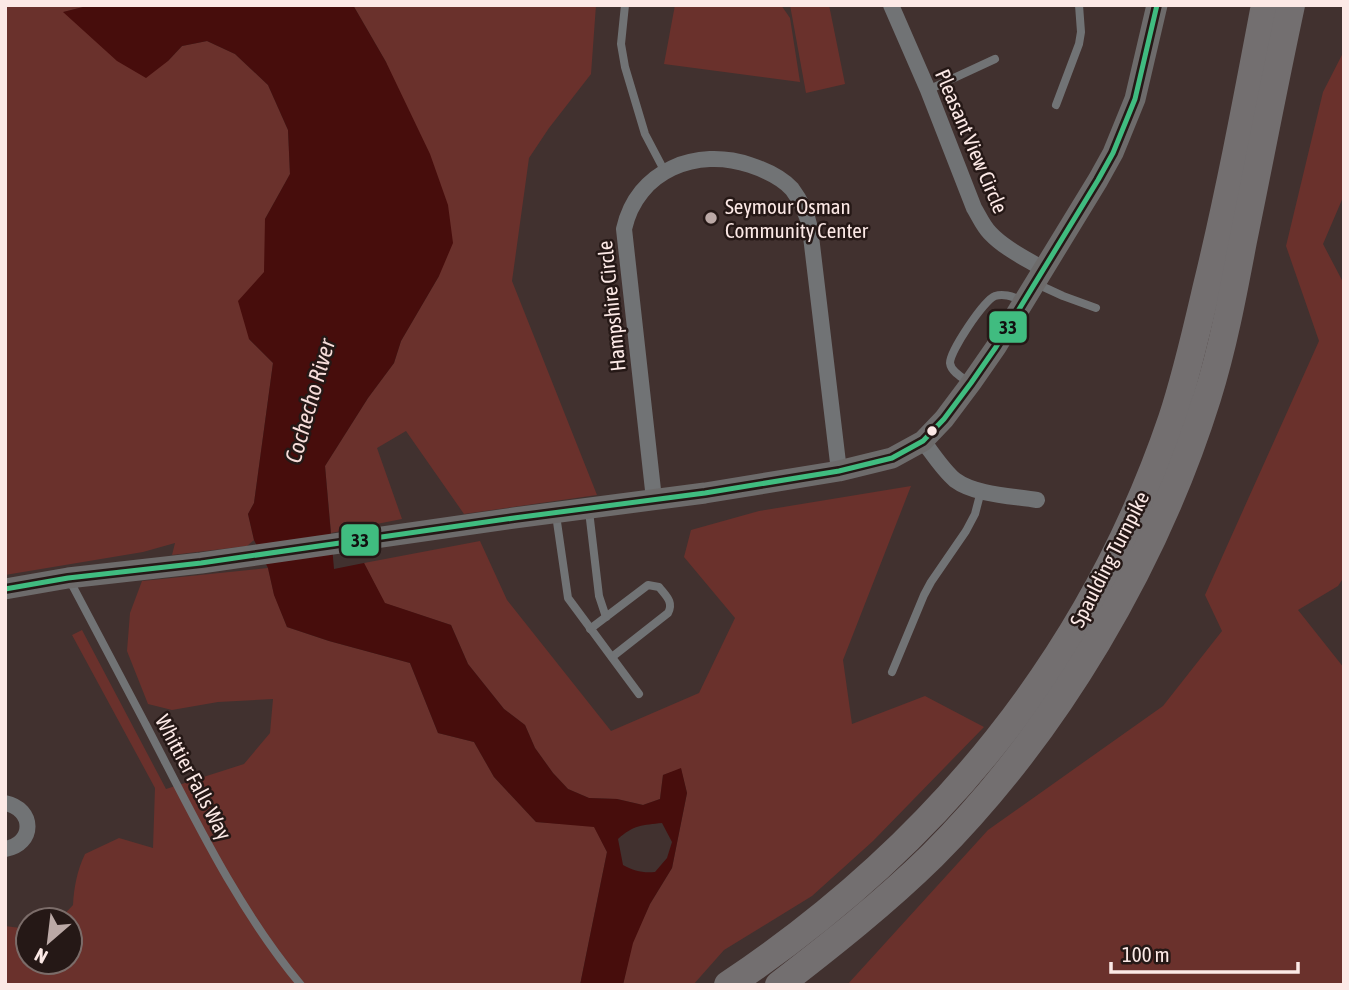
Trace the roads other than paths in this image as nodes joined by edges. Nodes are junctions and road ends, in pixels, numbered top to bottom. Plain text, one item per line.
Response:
1 (625, 5) edge
2 (891, 5) edge
3 (1079, 5) edge
4 (1157, 5) edge
5 (1265, 5) edge
6 (1291, 5) edge
7 (995, 59) dead end
8 (928, 90) junction
9 (1056, 105) dead end
10 (665, 172) junction
11 (1039, 276) junction
12 (1024, 301) junction
13 (1097, 308) dead end
14 (971, 383) junction
15 (923, 441) junction
16 (839, 471) junction
17 (981, 491) junction
18 (654, 499) junction
19 (1037, 500) dead end
20 (589, 508) junction
21 (556, 512) junction
22 (68, 579) junction
23 (5, 589) edge
24 (606, 617) junction
25 (590, 629) junction
26 (612, 657) junction
27 (892, 673) dead end
28 (639, 694) dead end
29 (5, 803) edge
30 (5, 849) edge
31 (301, 985) edge
32 (728, 985) edge
33 (779, 985) edge

1 - 10 lane
2 - 8 street, Pleasant View Circle
3 - 9 lane
4 - 11 street
5 - 32 highway, Spaulding Turnpike
6 - 33 highway, Spaulding Turnpike
7 - 8 lane
8 - 11 street, Pleasant View Circle
10 - 16 street, Hampshire Circle
10 - 18 street, Hampshire Circle
11 - 12 street
11 - 13 lane
12 - 14 street
12 - 14 lane
14 - 15 street
15 - 16 street
15 - 17 street
16 - 18 street
17 - 19 street
17 - 27 lane
18 - 20 street
20 - 21 street
20 - 24 lane
21 - 22 street
21 - 25 lane
22 - 23 street
22 - 31 lane, Whittier Falls Way
24 - 25 lane
24 - 26 lane
25 - 26 lane
26 - 28 lane
29 - 30 street

